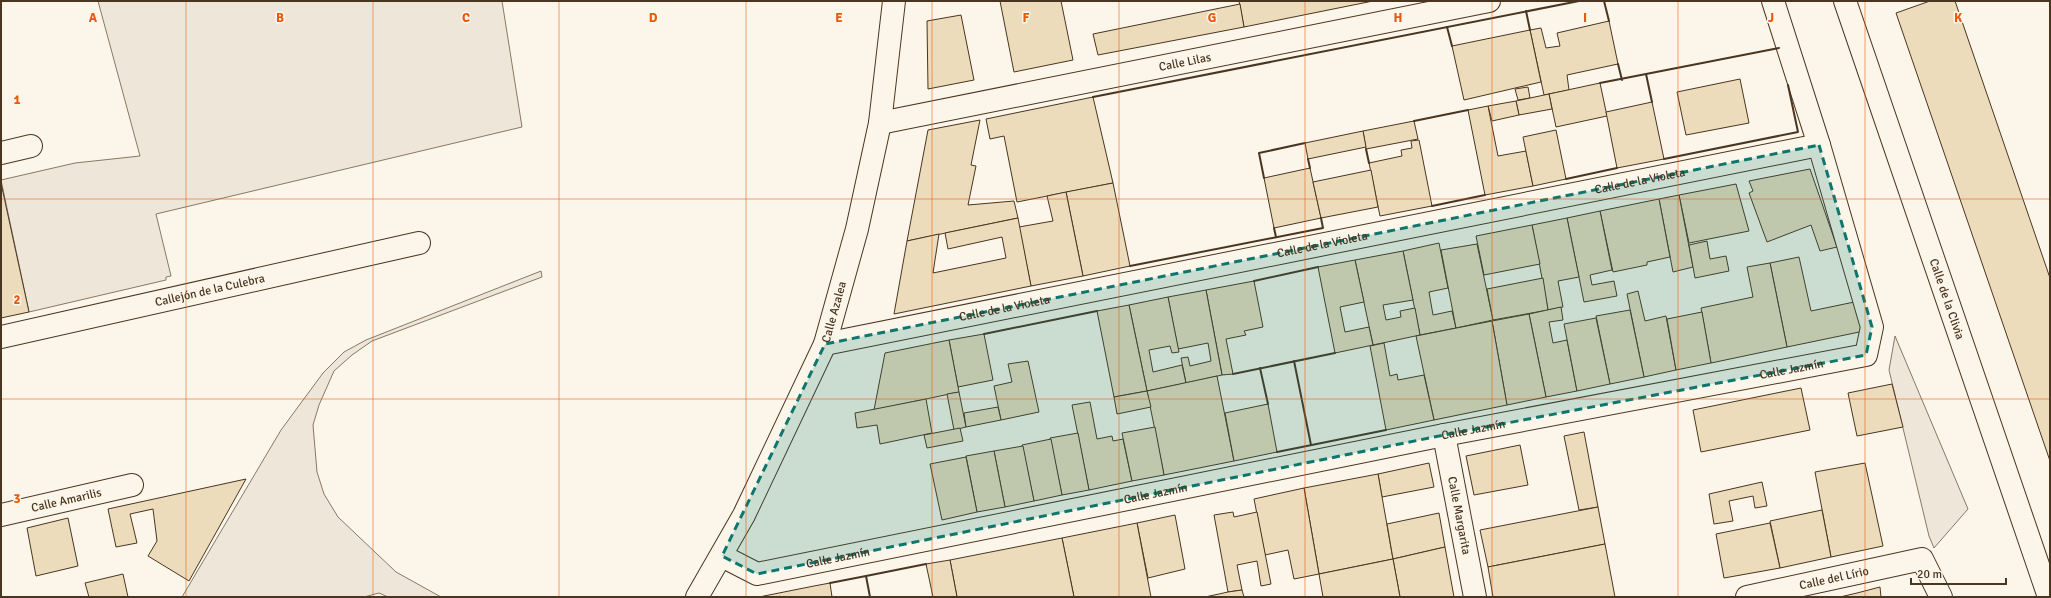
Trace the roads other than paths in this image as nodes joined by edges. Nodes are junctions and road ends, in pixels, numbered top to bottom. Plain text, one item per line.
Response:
1 (894, 1) edge
2 (1489, 1) edge
3 (1773, 1) edge
4 (1845, 1) edge
5 (880, 123) junction
6 (1819, 145) junction
7 (30, 146) dead end
8 (1, 153) edge
9 (419, 243) dead end
10 (1, 337) edge
11 (825, 344) junction
12 (1444, 435) junction
13 (132, 485) dead end
14 (1, 515) edge
15 (722, 556) junction
16 (696, 597) edge
17 (1475, 597) edge
18 (1747, 597) edge
19 (1941, 597) edge
20 (2049, 597) edge

1 - 5 street, Calle Azalea
2 - 5 street, Calle Lilas
3 - 6 street, Calle Jazmín
4 - 20 street, Calle de la Clivia
5 - 11 street, Calle Azalea
6 - 11 street, Calle de la Violeta
6 - 12 street, Calle Jazmín
7 - 8 street
9 - 10 street, Callejón de la Culebra
11 - 15 street, Calle Azalea
12 - 15 street, Calle Jazmín
12 - 17 street, Calle Margarita
13 - 14 street, Calle Amarilis
15 - 16 street, Calle Azalea
18 - 19 street, Calle del Lírio

